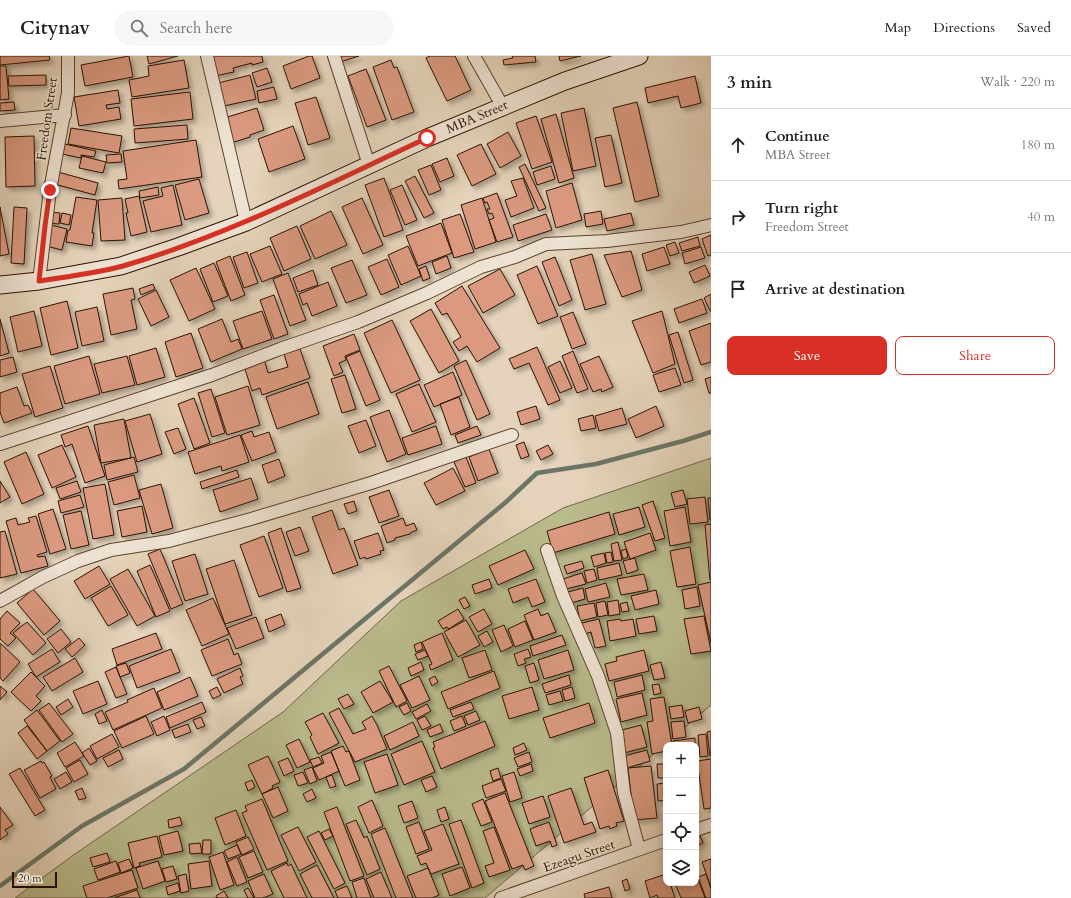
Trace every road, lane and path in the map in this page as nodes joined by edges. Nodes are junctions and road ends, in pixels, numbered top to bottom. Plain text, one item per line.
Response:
1 (68, 56) edge
2 (208, 56) edge
3 (334, 56) edge
4 (474, 56) edge
5 (639, 56) edge
6 (503, 107) junction
7 (65, 115) junction
8 (0, 121) edge
9 (369, 165) junction
10 (246, 222) junction
11 (711, 225) edge
12 (39, 281) junction
13 (0, 285) edge
14 (512, 435) dead end
15 (0, 444) edge
16 (547, 550) dead end
17 (0, 601) edge
18 (711, 825) edge
19 (699, 829) edge
20 (663, 841) edge
21 (639, 849) junction
22 (501, 898) edge

1 - 7 street, Freedom Street
2 - 10 street
3 - 9 street
4 - 6 street
5 - 6 street, MBA Street
6 - 9 street, MBA Street
7 - 8 street
7 - 12 street, Freedom Street
9 - 10 street, MBA Street
10 - 12 street, MBA Street
11 - 15 street
12 - 13 street, MBA Street
14 - 17 street
16 - 21 street
18 - 19 street
20 - 21 street, Ezeagu Street
21 - 22 street, Ezeagu Street

